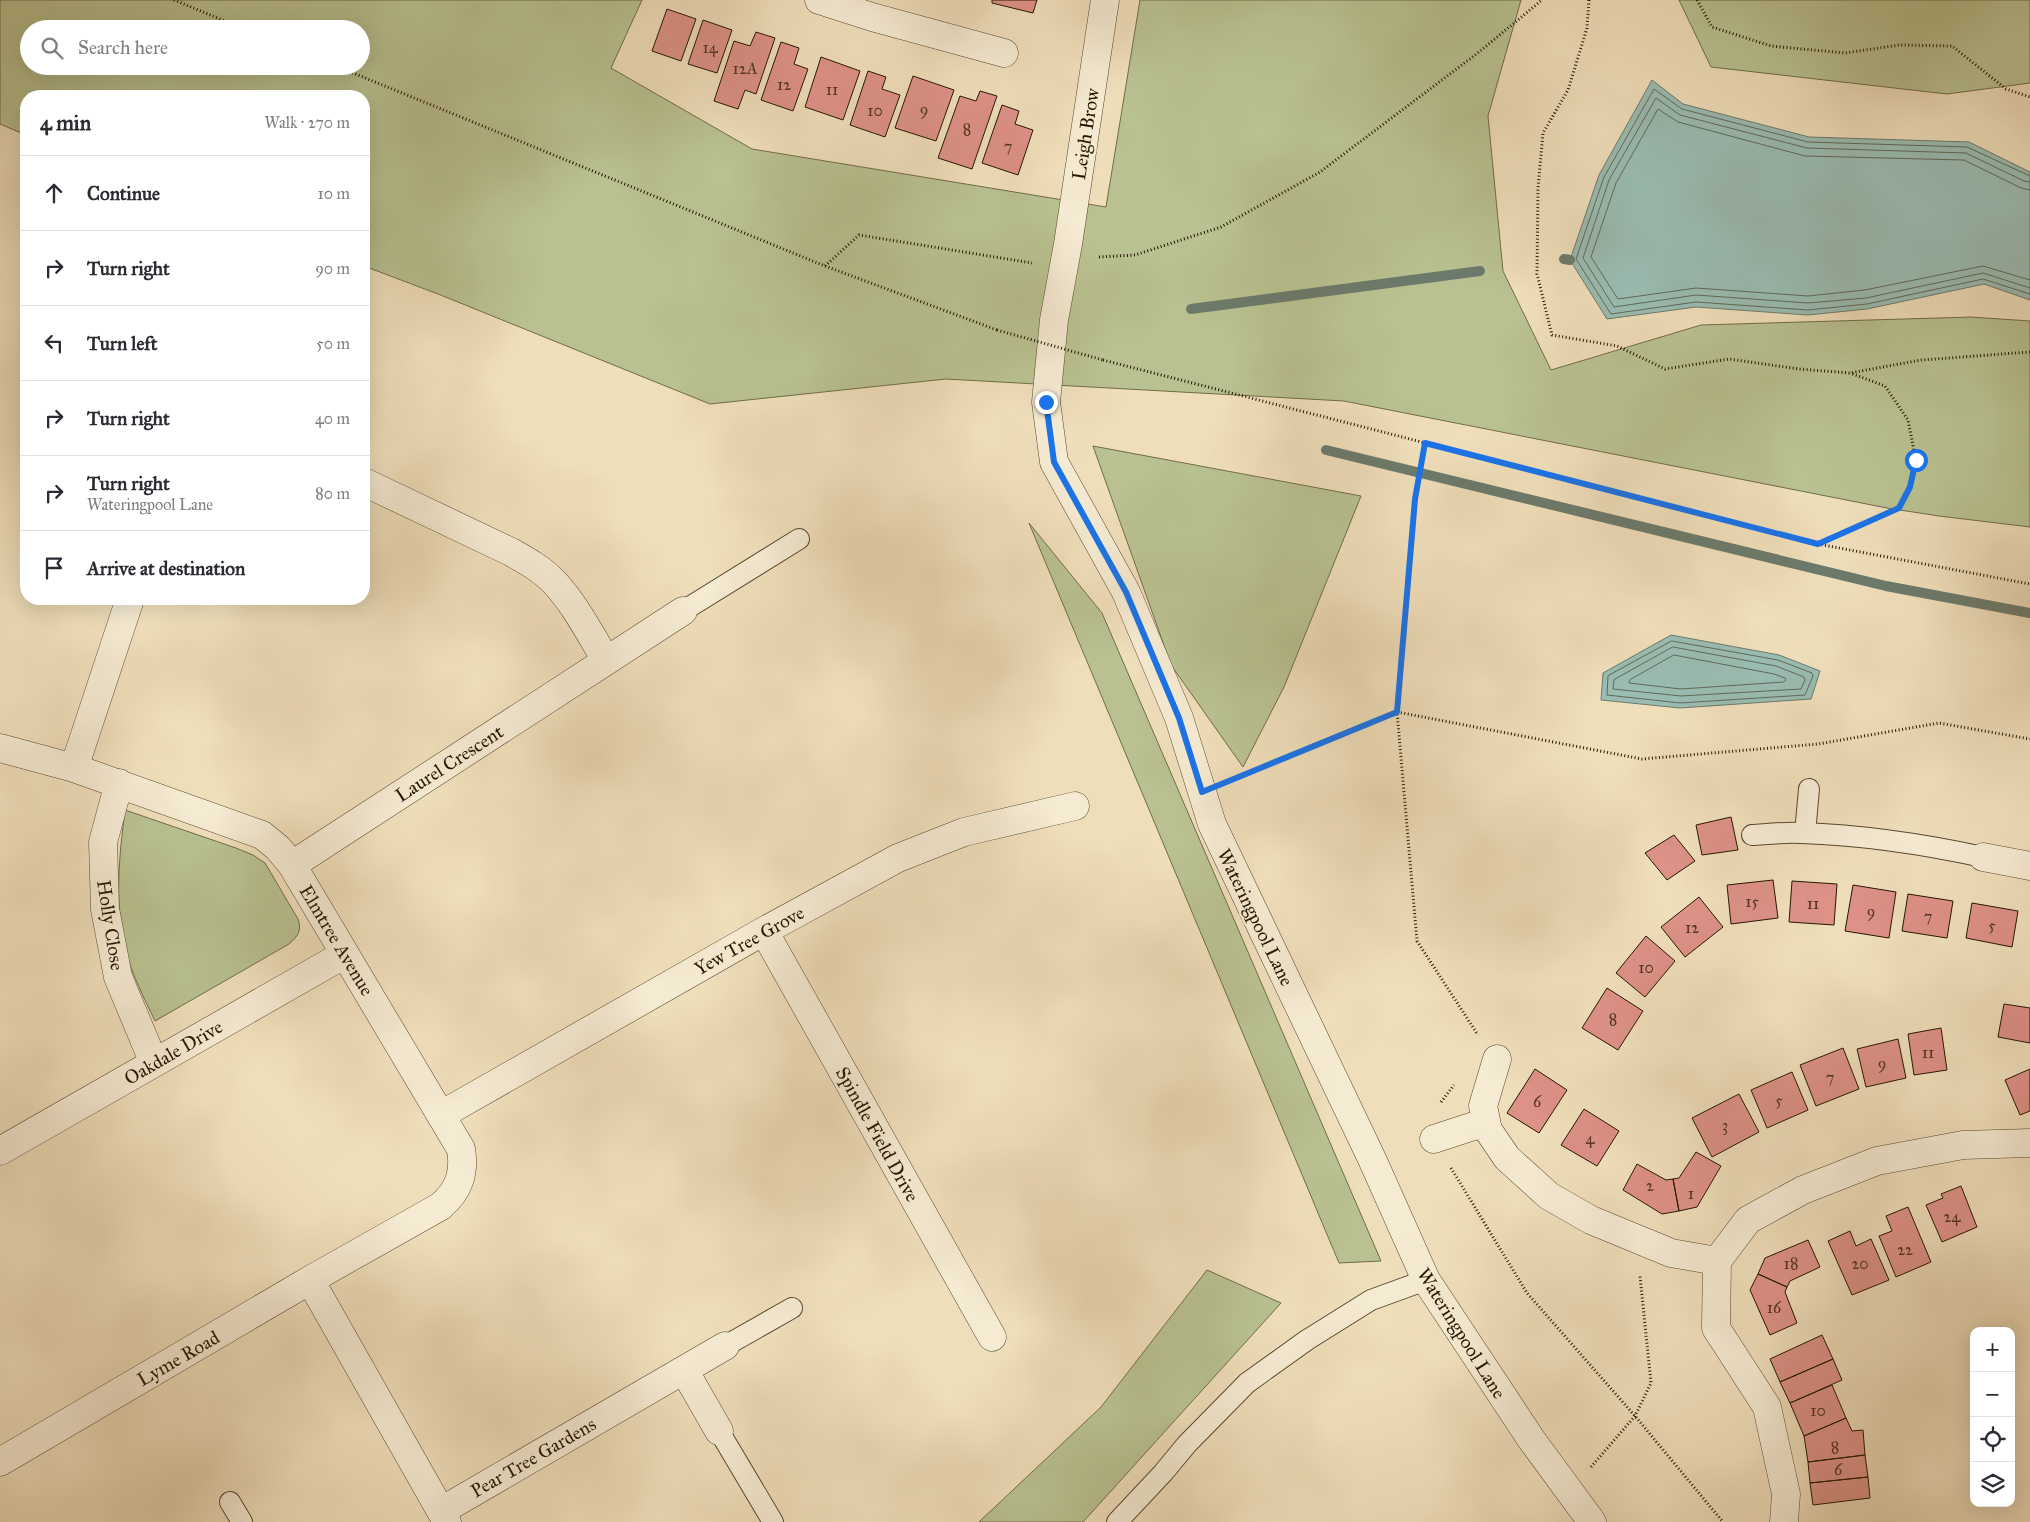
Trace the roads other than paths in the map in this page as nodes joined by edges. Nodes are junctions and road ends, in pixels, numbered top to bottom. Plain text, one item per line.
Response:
1 (819, 0) edge
2 (1105, 0) edge
3 (874, 8) edge
4 (1004, 53) dead end
5 (1066, 256) joint
6 (370, 485) edge
7 (799, 539) dead end
8 (128, 605) edge
9 (683, 611) joint
10 (606, 660) junction
11 (0, 748) edge
12 (74, 768) junction
13 (119, 783) junction
14 (1809, 789) dead end
15 (1075, 806) dead end
16 (1805, 833) junction
17 (1752, 835) dead end
18 (1983, 857) joint
19 (292, 865) junction
20 (2030, 866) edge
21 (764, 931) junction
22 (346, 954) junction
23 (1497, 1059) dead end
24 (154, 1063) junction
25 (441, 1115) junction
26 (1486, 1122) junction
27 (1434, 1140) road end
28 (2030, 1143) edge
29 (0, 1151) edge
30 (356, 1255) joint
31 (1717, 1261) junction
32 (310, 1280) junction
33 (1426, 1280) junction
34 (792, 1308) dead end
35 (992, 1337) dead end
36 (725, 1346) joint
37 (684, 1370) junction
38 (719, 1431) joint
39 (0, 1462) edge
40 (230, 1502) dead end
41 (444, 1516) edge
42 (242, 1522) edge
43 (773, 1522) edge
44 (1117, 1522) edge
45 (1592, 1522) edge
46 (1784, 1522) edge

1 - 3 street
2 - 5 street, Leigh Brow
3 - 4 street
5 - 33 street, Wateringpool Lane
6 - 10 street
7 - 9 lane
8 - 12 street
9 - 10 street, Laurel Crescent
10 - 19 street, Laurel Crescent
11 - 12 street, Elmtree Avenue
12 - 13 street, Elmtree Avenue
13 - 19 street, Elmtree Avenue
13 - 24 street, Holly Close
14 - 16 lane
15 - 21 street, Yew Tree Grove
16 - 17 lane
16 - 18 lane
18 - 20 street
19 - 22 street, Elmtree Avenue
21 - 25 street, Yew Tree Grove
21 - 35 street, Spindle Field Drive
22 - 24 street, Oakdale Drive
22 - 25 street, Elmtree Avenue
23 - 26 street
24 - 29 street, Oakdale Drive
25 - 30 street, Elmtree Avenue
26 - 27 street
26 - 31 street
28 - 31 street
30 - 32 street, Lyme Road
31 - 46 street
32 - 39 street, Lyme Road
32 - 41 street, Pear Tree Gardens
33 - 44 lane
33 - 45 street, Wateringpool Lane
34 - 36 lane
36 - 37 street, Pear Tree Gardens
37 - 38 street
37 - 41 street, Pear Tree Gardens
38 - 43 lane
40 - 42 lane

